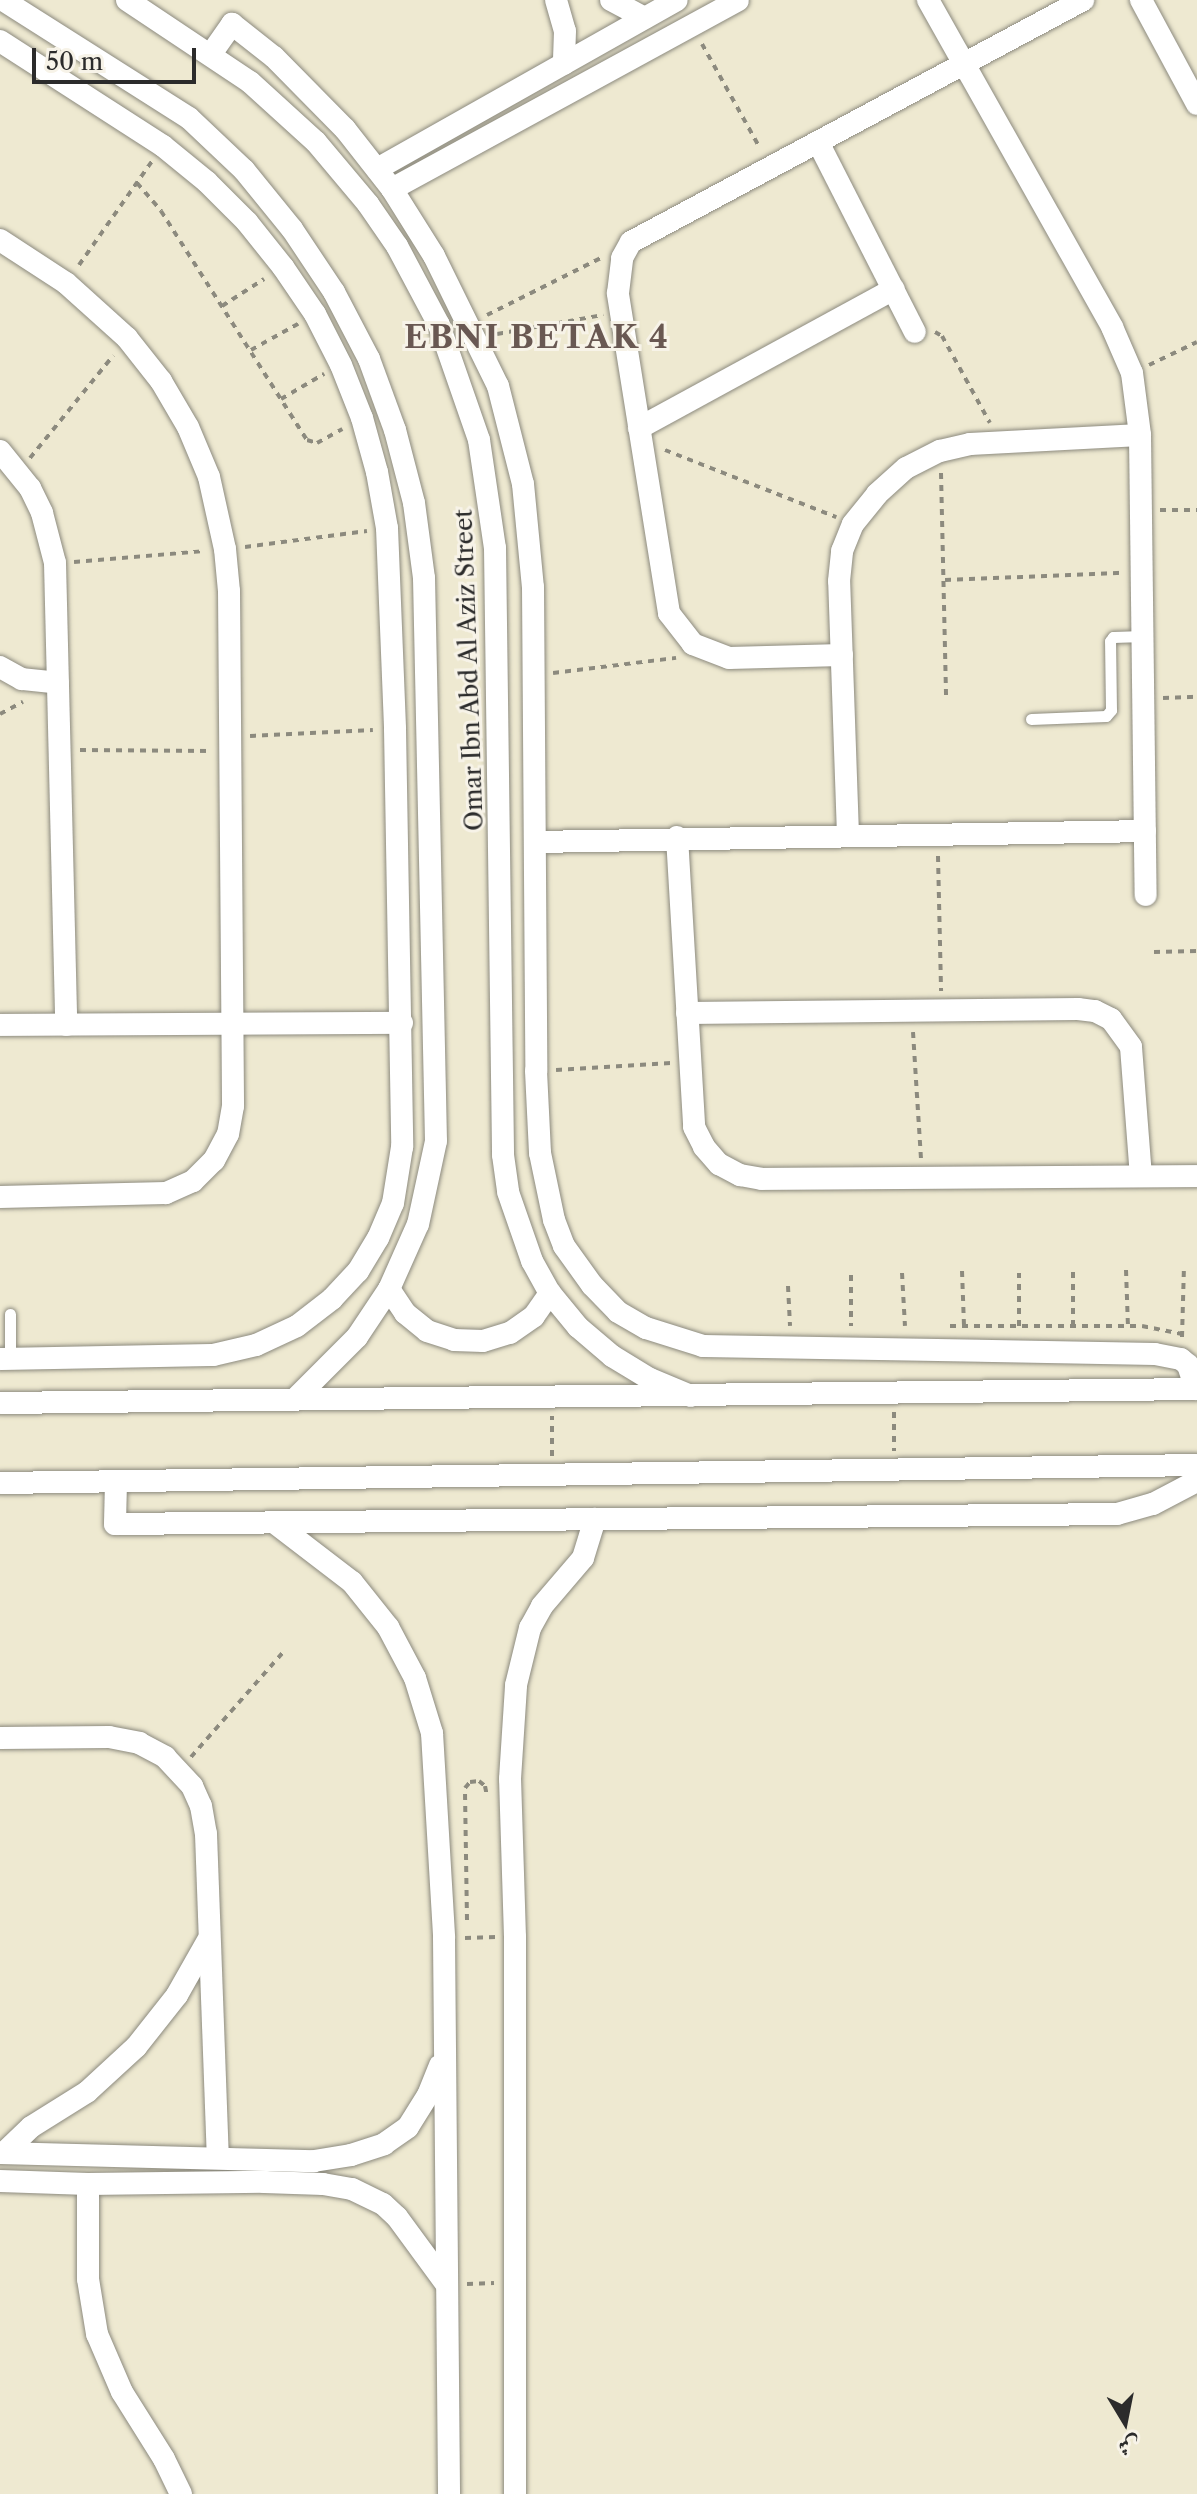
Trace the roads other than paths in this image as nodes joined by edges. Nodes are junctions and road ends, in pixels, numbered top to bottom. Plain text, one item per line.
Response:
1 (3, 0) edge
2 (127, 0) edge
3 (556, 0) edge
4 (611, 0) edge
5 (677, 0) edge
6 (738, 0) edge
7 (928, 0) edge
8 (1083, 0) edge
9 (1141, 0) edge
10 (645, 18) junction
11 (0, 41) edge
12 (211, 54) junction
13 (564, 64) junction
14 (964, 64) junction
15 (1197, 104) edge
16 (818, 142) junction
17 (377, 169) junction
18 (392, 189) junction
19 (0, 240) edge
20 (894, 289) junction
21 (473, 330) junction
22 (915, 332) road end
23 (448, 349) junction
24 (639, 428) junction
25 (1140, 435) junction
26 (0, 451) edge
27 (533, 587) junction
28 (496, 589) junction
29 (1143, 636) junction
30 (842, 655) junction
31 (0, 667) edge
32 (58, 683) junction
33 (1031, 719) dead end
34 (428, 825) junction
35 (397, 826) junction
36 (1145, 831) junction
37 (848, 835) junction
38 (677, 837) junction
39 (536, 842) junction
40 (1146, 895) dead end
41 (687, 1013) junction
42 (402, 1023) junction
43 (231, 1024) junction
44 (0, 1025) edge
45 (66, 1025) junction
46 (503, 1058) junction
47 (536, 1064) junction
48 (1141, 1176) junction
49 (1197, 1176) edge
50 (0, 1197) edge
51 (389, 1289) junction
52 (550, 1293) junction
53 (10, 1314) dead end
54 (5, 1358) edge
55 (1197, 1389) edge
56 (691, 1396) junction
57 (294, 1400) junction
58 (0, 1403) edge
59 (1197, 1465) edge
60 (1197, 1481) edge
61 (116, 1482) junction
62 (0, 1483) edge
63 (595, 1519) junction
64 (275, 1523) junction
65 (0, 1738) edge
66 (209, 1937) junction
67 (445, 2052) junction
68 (2, 2153) edge
69 (218, 2158) junction
70 (0, 2181) edge
71 (88, 2184) junction
72 (447, 2285) junction
73 (181, 2494) edge
74 (449, 2494) edge
75 (515, 2494) edge

1 - 34 street, Omar Ibn Abd Al Aziz Street
2 - 12 street, Omar Ibn Abd Al Aziz Street
3 - 13 street
4 - 10 street
5 - 10 street
6 - 18 street
7 - 14 street
8 - 14 street
9 - 15 street
10 - 13 street
11 - 35 street
12 - 17 street
12 - 23 street, Omar Ibn Abd Al Aziz Street
13 - 17 street
14 - 16 street
14 - 25 street
16 - 20 street
16 - 24 street
17 - 18 street
18 - 21 street
19 - 43 street
20 - 22 street
20 - 24 street
21 - 23 street
21 - 27 street
23 - 28 street, Omar Ibn Abd Al Aziz Street
24 - 30 street
25 - 29 street
25 - 30 street
26 - 32 street
27 - 28 street
27 - 39 street
28 - 46 street, Omar Ibn Abd Al Aziz Street
29 - 33 lane
29 - 36 street
30 - 37 street
31 - 32 street
32 - 45 street
34 - 35 street
34 - 51 street, Omar Ibn Abd Al Aziz Street
35 - 42 street
36 - 37 street
36 - 40 street
37 - 38 street
38 - 39 street
38 - 41 street
39 - 47 street
41 - 48 street
41 - 48 street
42 - 43 street
42 - 54 street
43 - 45 street
43 - 50 street
44 - 45 street
46 - 47 street
46 - 52 street, Omar Ibn Abd Al Aziz Street
47 - 55 street
48 - 49 street
51 - 52 street
51 - 57 street, Omar Ibn Abd Al Aziz Street
52 - 56 street, Omar Ibn Abd Al Aziz Street
53 - 54 lane
55 - 56 street
56 - 57 street
57 - 58 street
59 - 61 street
60 - 63 street
61 - 62 street
61 - 64 street
63 - 64 street
63 - 75 street
64 - 67 street
65 - 66 street
66 - 68 street
66 - 69 street
67 - 69 street
67 - 72 street
68 - 69 street
70 - 71 street
71 - 72 street
71 - 73 street
72 - 74 street

